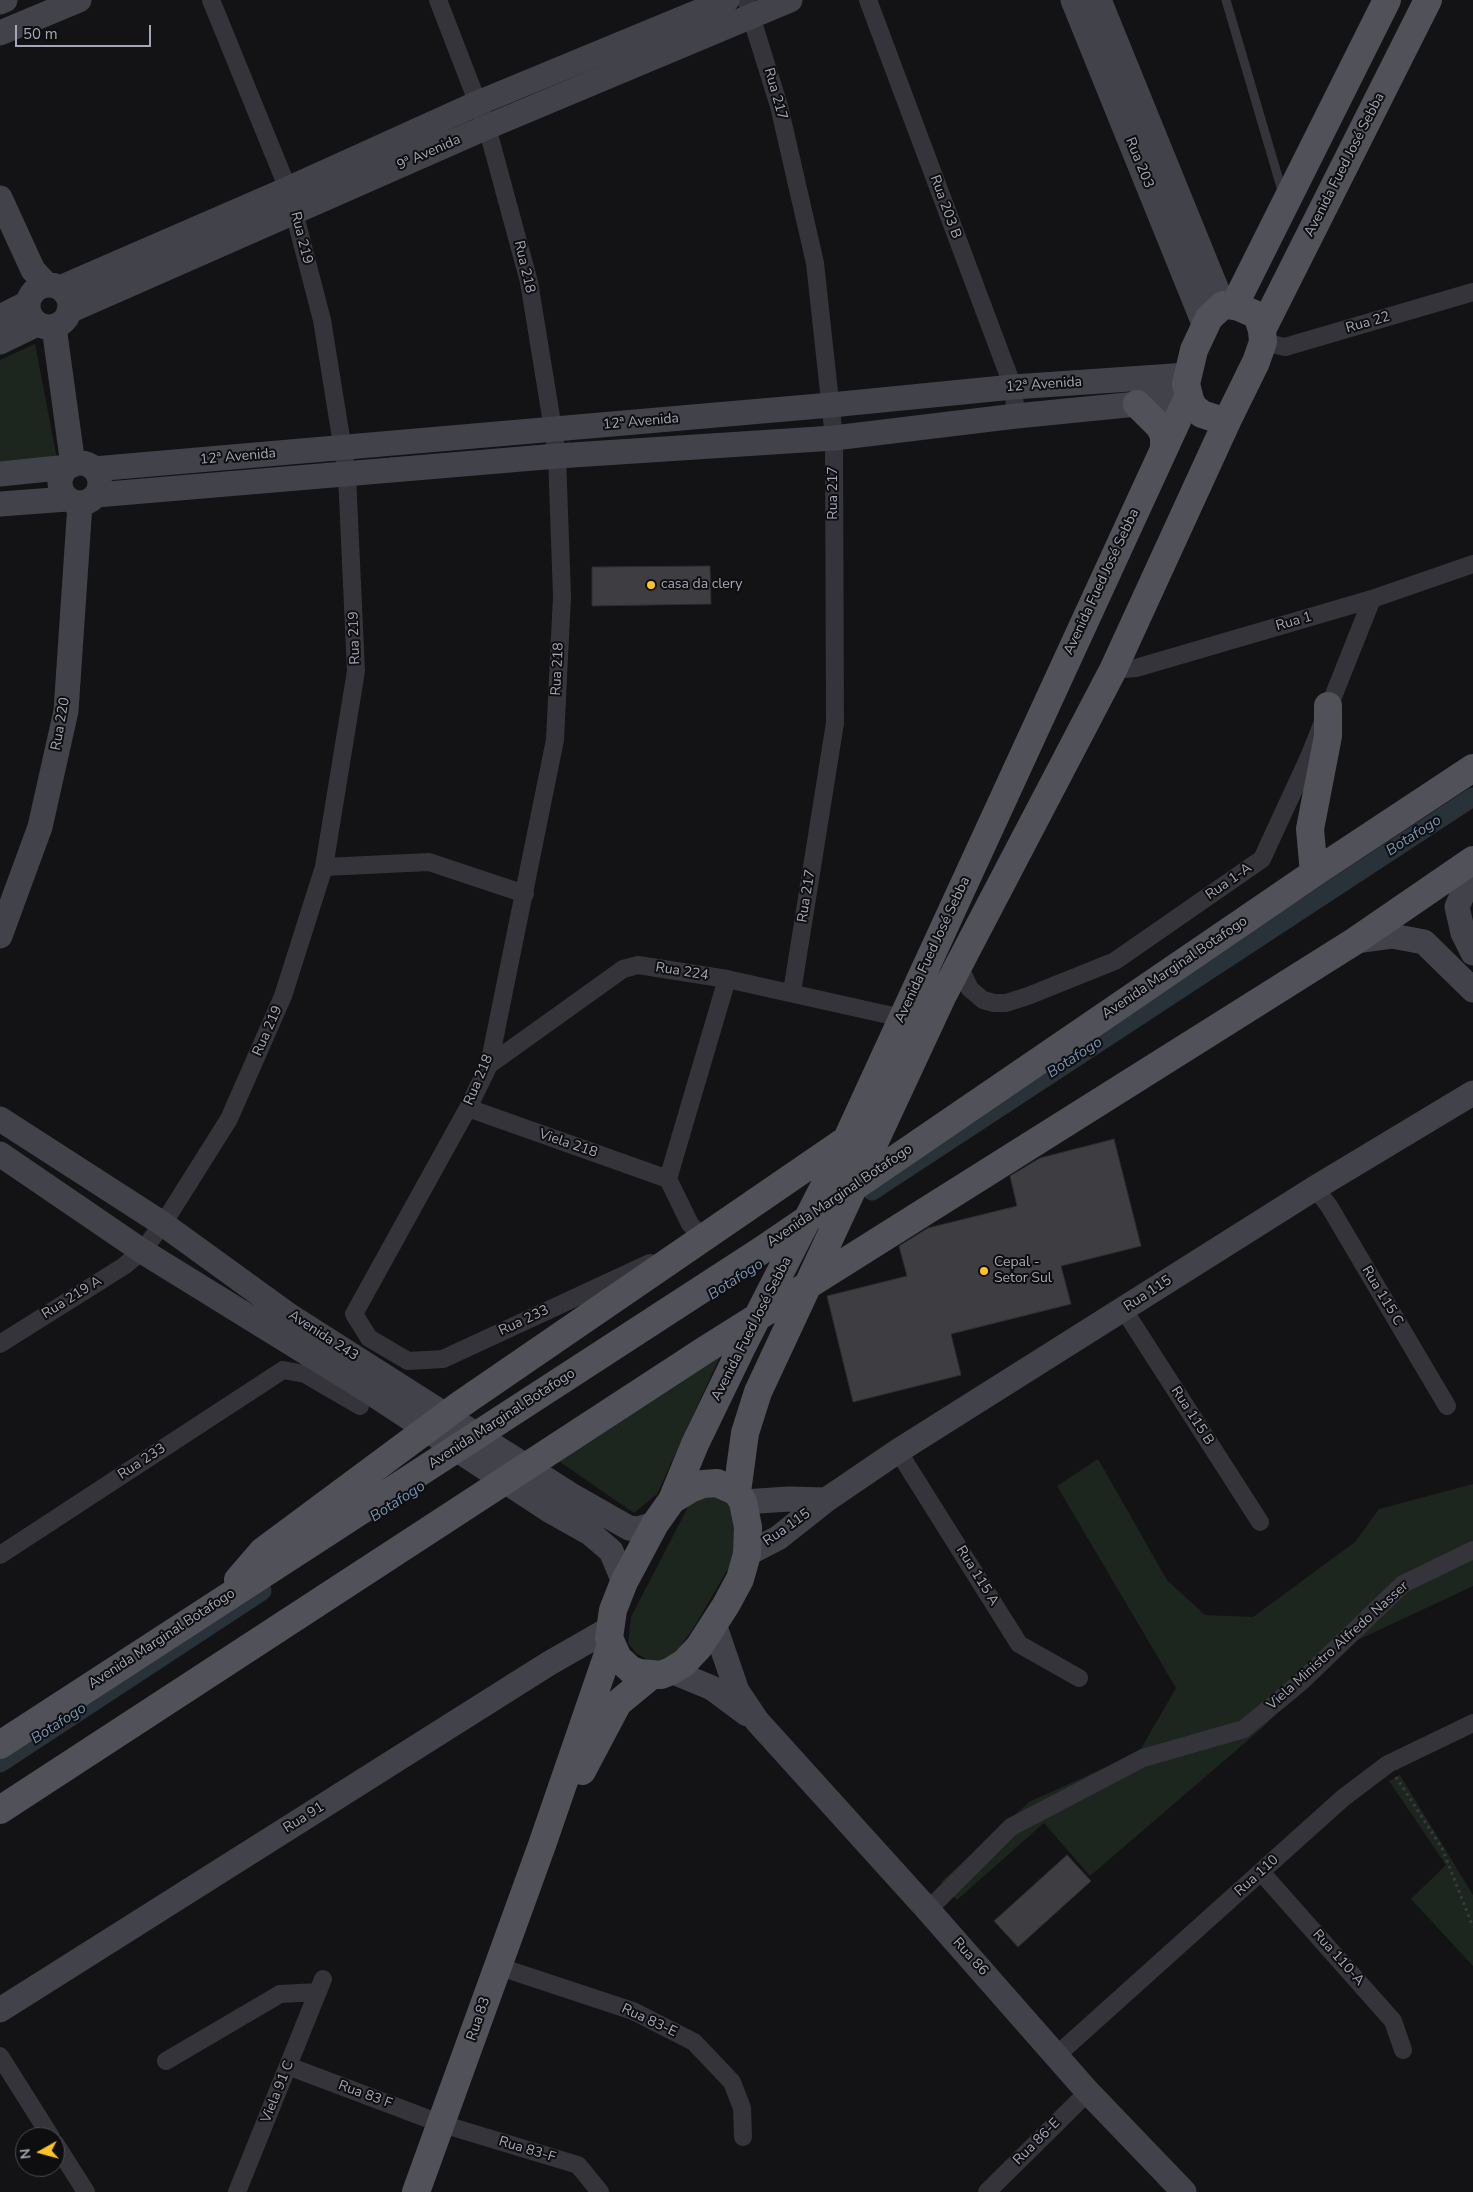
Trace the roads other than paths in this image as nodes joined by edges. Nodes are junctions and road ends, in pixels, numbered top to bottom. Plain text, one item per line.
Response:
1 (5, 0) edge
2 (79, 0) edge
3 (211, 0) edge
4 (438, 0) edge
5 (727, 0) edge
6 (790, 0) edge
7 (868, 0) edge
8 (1073, 0) edge
9 (1099, 0) edge
10 (1226, 0) edge
11 (1387, 0) edge
12 (1428, 0) edge
13 (0, 2) edge
14 (749, 9) edge
15 (0, 33) edge
16 (478, 103) junction
17 (487, 127) junction
18 (0, 198) edge
19 (292, 201) junction
20 (1285, 201) junction
21 (1473, 292) edge
22 (45, 300) junction
23 (1228, 306) junction
24 (0, 317) edge
25 (1205, 326) junction
26 (1262, 336) junction
27 (0, 342) edge
28 (1188, 386) junction
29 (1013, 387) junction
30 (1137, 404) junction
31 (831, 406) junction
32 (1016, 416) junction
33 (1229, 416) junction
34 (553, 429) junction
35 (834, 438) junction
36 (1164, 447) junction
37 (344, 448) junction
38 (557, 456) junction
39 (78, 467) junction
40 (0, 474) edge
41 (348, 475) junction
42 (81, 499) junction
43 (0, 504) edge
44 (1473, 564) edge
45 (1372, 599) junction
46 (1112, 670) junction
47 (1328, 706) junction
48 (1473, 768) edge
49 (1473, 860) edge
50 (324, 867) junction
51 (1473, 870) edge
52 (1314, 873) junction
53 (525, 894) junction
54 (0, 936) edge
55 (1355, 941) junction
56 (1473, 953) edge
57 (958, 964) junction
58 (727, 979) junction
59 (1473, 990) edge
60 (792, 992) junction
61 (902, 1018) junction
62 (489, 1065) junction
63 (1473, 1093) edge
64 (468, 1108) junction
65 (887, 1115) junction
66 (0, 1119) edge
67 (846, 1140) junction
68 (0, 1154) edge
69 (668, 1179) junction
70 (1314, 1188) junction
71 (163, 1224) junction
72 (703, 1238) junction
73 (142, 1251) junction
74 (1124, 1310) junction
75 (354, 1314) joint
76 (0, 1344) edge
77 (364, 1398) junction
78 (1447, 1406) dead end
79 (898, 1452) junction
80 (740, 1497) junction
81 (672, 1500) junction
82 (826, 1500) junction
83 (1260, 1522) dead end
84 (656, 1524) junction
85 (1473, 1550) edge
86 (747, 1554) junction
87 (0, 1555) edge
88 (624, 1582) junction
89 (220, 1602) junction
90 (714, 1624) junction
91 (610, 1637) junction
92 (662, 1673) junction
93 (1079, 1678) dead end
94 (756, 1721) junction
95 (1473, 1723) edge
96 (0, 1745) edge
97 (0, 1810) edge
98 (542, 1845) junction
99 (1261, 1872) junction
100 (928, 1910) junction
101 (497, 1966) junction
102 (0, 2010) edge
103 (1403, 2050) dead end
104 (1057, 2055) junction
105 (0, 2056) edge
106 (166, 2061) dead end
107 (288, 2066) junction
108 (1088, 2092) junction
109 (442, 2124) junction
110 (45, 2127) edge
111 (743, 2137) dead end
112 (65, 2159) edge
113 (1182, 2191) edge
114 (86, 2192) edge
115 (237, 2192) edge
116 (416, 2192) edge
117 (600, 2192) edge
118 (987, 2192) edge

1 - 13 street
2 - 15 street
3 - 19 street, Rua 219
4 - 16 street, Rua 218
5 - 16 street, 9ª Avenida
6 - 14 street, 9ª Avenida
7 - 29 street, Rua 203 B
8 - 25 street, Rua 203
9 - 23 street, Rua 203
10 - 20 lane
11 - 20 main road
12 - 26 main road, Avenida Fued José Sebba
14 - 17 street, 9ª Avenida
14 - 31 street, Rua 217
16 - 17 street, Rua 218
16 - 19 street, 9ª Avenida
17 - 19 street, 9ª Avenida
17 - 34 street, Rua 218
18 - 22 street
19 - 22 street, 9ª Avenida
19 - 37 street, Rua 219
20 - 23 main road
21 - 26 street, Rua 22
22 - 24 street, 9ª Avenida
22 - 27 street, 9ª Avenida
22 - 39 street
23 - 25 main road, Avenida Fued José Sebba
23 - 26 main road
25 - 28 main road, Avenida Fued José Sebba
26 - 33 main road, Avenida Fued José Sebba
28 - 29 street, 12ª Avenida
28 - 30 street, 12ª Avenida
28 - 33 main road
28 - 36 main road, Avenida Fued José Sebba
29 - 31 street, 12ª Avenida
29 - 32 street, Rua 203 B
30 - 32 street, 12ª Avenida
30 - 36 main road
31 - 34 street, 12ª Avenida
31 - 35 street, Rua 217
32 - 35 street, 12ª Avenida
33 - 46 main road, Avenida Fued José Sebba
34 - 37 street, 12ª Avenida
34 - 38 street, Rua 218
35 - 38 street, 12ª Avenida
35 - 60 street, Rua 217
36 - 61 main road, Avenida Fued José Sebba
37 - 39 street, 12ª Avenida
37 - 41 street, Rua 219
38 - 41 street, 12ª Avenida
38 - 53 street, Rua 218
39 - 40 street, 12ª Avenida
39 - 42 street
39 - 42 street
41 - 42 street, 12ª Avenida
41 - 50 street, Rua 219
42 - 43 street, 12ª Avenida
42 - 54 street, Rua 220
44 - 45 street, Rua 1
45 - 46 street, Rua 1
45 - 47 street, Rua 1-A
46 - 57 main road, Avenida Fued José Sebba
47 - 52 main road
47 - 57 street, Rua 1-A
48 - 52 main road, Avenida Marginal Botafogo
49 - 55 main road
50 - 53 street
50 - 71 street, Rua 219
51 - 56 street
52 - 89 main road, Avenida Marginal Botafogo
53 - 62 street, Rua 218
55 - 59 street
55 - 97 main road
57 - 65 main road, Avenida Fued José Sebba
58 - 60 street, Rua 224
58 - 62 street, Rua 224
58 - 69 street
60 - 61 street, Rua 224
61 - 65 main road
61 - 67 main road, Avenida Fued José Sebba
62 - 64 street, Rua 218
63 - 70 street, Rua 115
64 - 69 street, Viela 218
64 - 75 street, Rua 218
65 - 80 main road, Avenida Fued José Sebba
66 - 71 street, Avenida 243
67 - 72 main road
67 - 81 main road, Avenida Fued José Sebba
68 - 73 street, Avenida 243
69 - 72 street
70 - 74 street, Rua 115
70 - 78 street, Rua 115 C
71 - 73 street, Rua 219
71 - 84 street, Avenida 243
72 - 75 street, Rua 233
72 - 89 main road
73 - 76 street, Rua 219 A
73 - 77 street, Avenida 243
74 - 79 street, Rua 115
74 - 83 street, Rua 115 B
77 - 87 street, Rua 233
77 - 88 street, Avenida 243
79 - 82 street, Rua 115
79 - 93 street, Rua 115 A
80 - 81 main road
80 - 82 street, Rua 115
80 - 86 main road, Avenida Fued José Sebba
81 - 84 main road, Avenida Fued José Sebba
82 - 86 street, Rua 115
84 - 88 main road, Avenida Fued José Sebba
85 - 100 street, Viela Ministro Alfredo Nasser
86 - 90 main road, Avenida Fued José Sebba
88 - 91 main road, Rua 83
89 - 96 main road, Avenida Marginal Botafogo
90 - 92 main road, Rua 83
90 - 94 street, Rua 86
91 - 92 main road
91 - 98 main road, Rua 83
91 - 102 street, Rua 91
92 - 94 street, Rua 86
92 - 98 main road, Rua 83
94 - 100 street, Rua 86
95 - 99 street, Rua 110
98 - 101 main road, Rua 83
99 - 103 street, Rua 110-A
99 - 104 street, Rua 110
100 - 104 street, Rua 86
101 - 109 main road, Rua 83
101 - 111 street, Rua 83-E
104 - 108 street, Rua 86
105 - 110 street
106 - 107 street, Viela 91 C
107 - 109 street, Rua 83 F
107 - 115 street, Viela 91 C
108 - 113 street, Rua 86
108 - 118 street, Rua 86-E
109 - 116 main road, Rua 83
109 - 117 street, Rua 83-F
112 - 114 street

